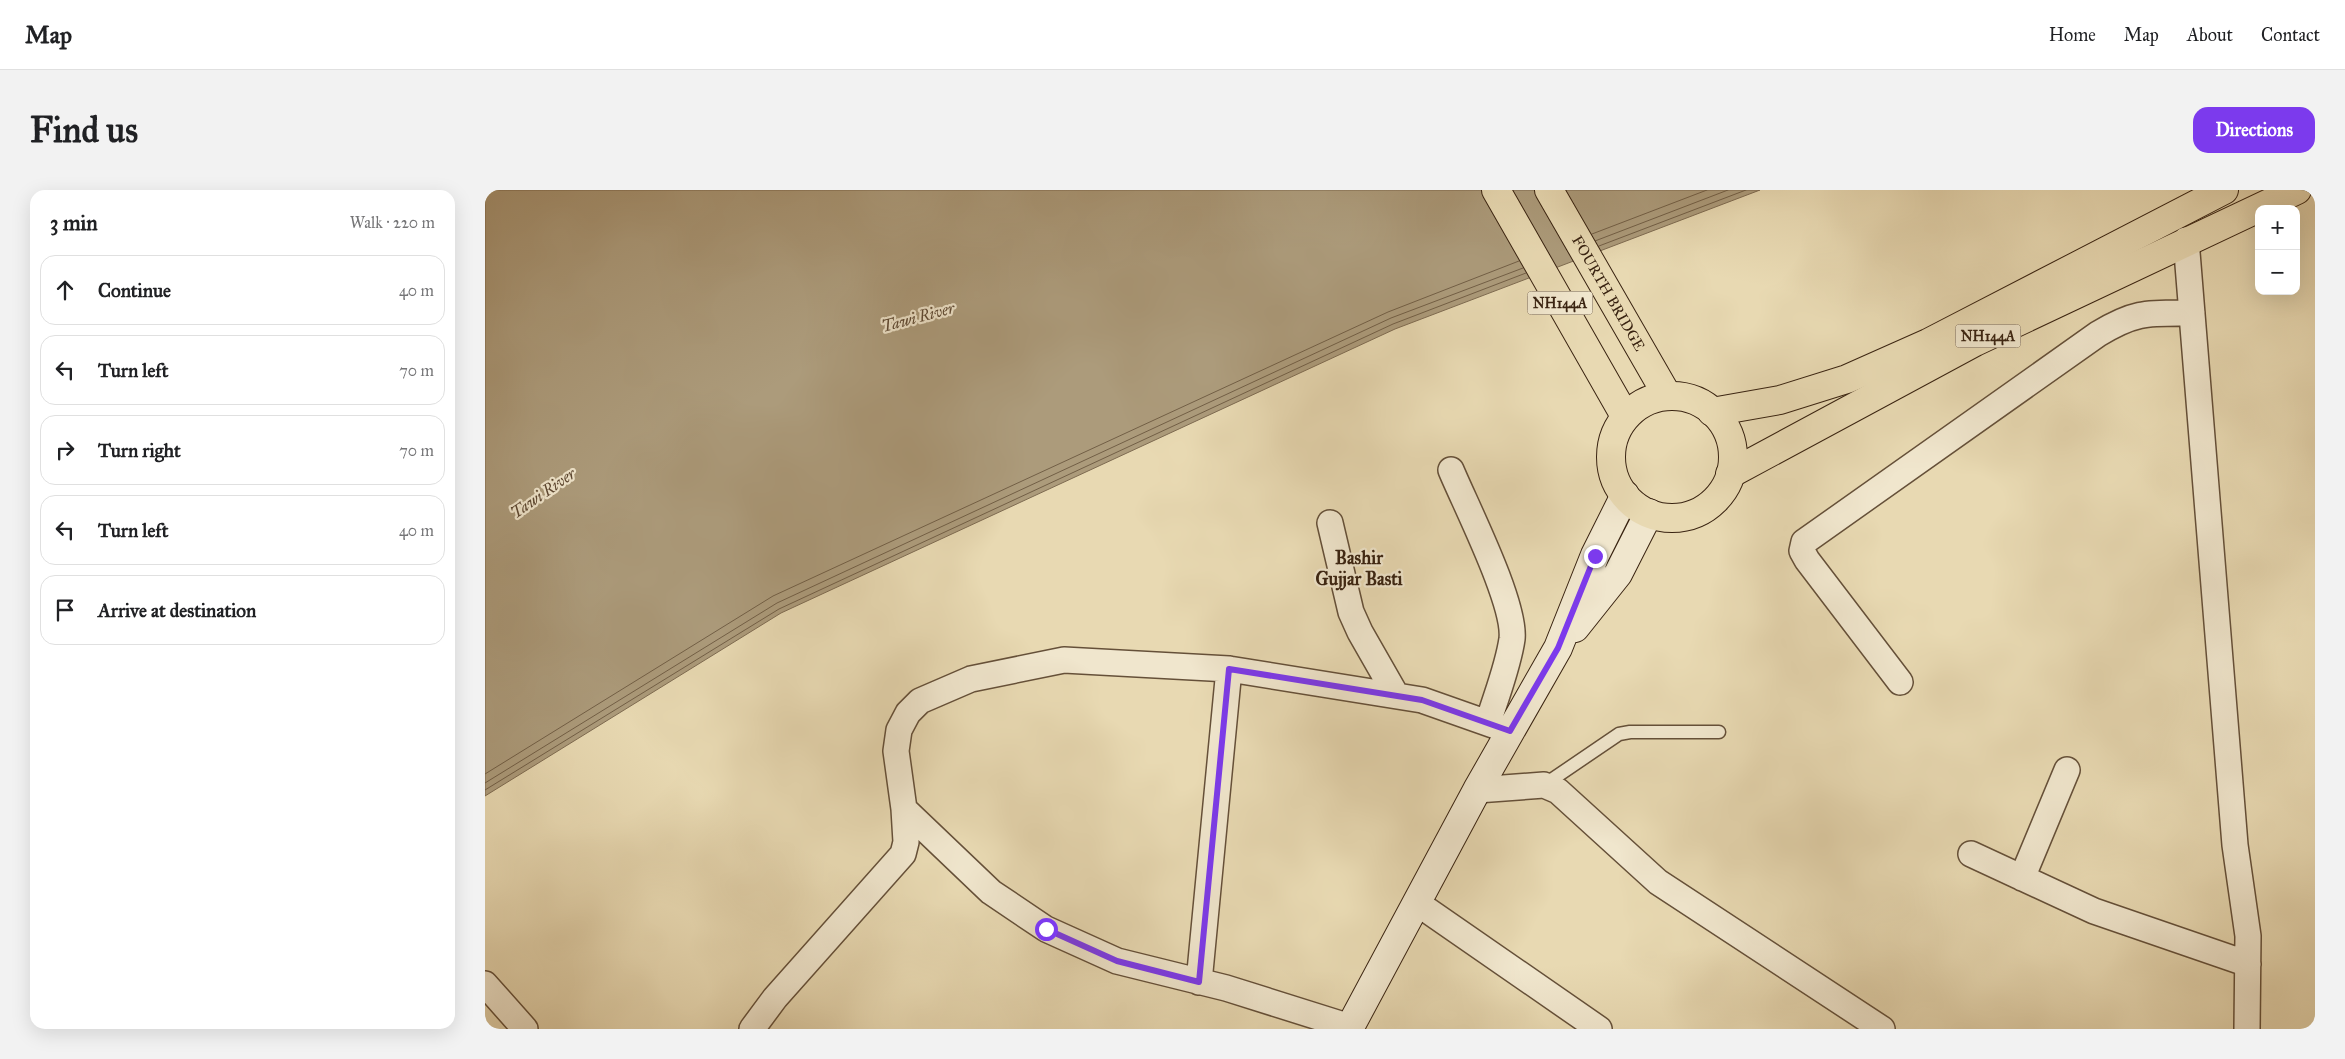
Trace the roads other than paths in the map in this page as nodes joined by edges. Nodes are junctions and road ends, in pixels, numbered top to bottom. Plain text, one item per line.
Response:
1 (1496, 190) edge
2 (1549, 190) edge
3 (2223, 190) edge
4 (2297, 190) edge
5 (2187, 240) junction
6 (2192, 313) junction
7 (1667, 395) junction
8 (1713, 412) junction
9 (1625, 416) junction
10 (1451, 470) dead end
11 (1731, 474) junction
12 (1625, 495) junction
13 (1649, 513) junction
14 (1331, 522) dead end
15 (1558, 648) junction
16 (1229, 669) junction
17 (1900, 682) dead end
18 (1396, 695) junction
19 (1499, 727) junction
20 (1719, 732) dead end
21 (2067, 770) dead end
22 (1544, 785) junction
23 (1477, 790) junction
24 (904, 809) junction
25 (1971, 854) dead end
26 (2022, 878) junction
27 (1417, 903) junction
28 (2248, 964) junction
29 (1199, 982) junction
30 (485, 984) edge
31 (1349, 1028) edge
32 (525, 1029) edge
33 (752, 1029) edge
34 (1599, 1029) edge
35 (1882, 1029) edge
36 (2247, 1029) edge

1 - 9 highway, NH144A
2 - 7 highway, FOURTH BRIDGE / NH144A
3 - 8 highway, NH144A
4 - 5 highway, NH144A
5 - 6 street
5 - 11 highway, NH144A
6 - 17 street
6 - 28 street
7 - 8 highway
7 - 9 highway
8 - 11 highway
9 - 12 highway
10 - 19 street
11 - 13 highway
12 - 13 highway
12 - 15 main road
13 - 15 main road
14 - 18 street
15 - 19 main road
16 - 18 street
16 - 24 street
16 - 29 street
18 - 19 street
19 - 23 main road
20 - 22 lane
21 - 26 street
22 - 23 street
22 - 35 street
23 - 27 main road
24 - 29 street
24 - 33 street
25 - 26 street
26 - 28 street
27 - 31 main road
27 - 34 street
28 - 36 street
29 - 31 street
30 - 32 street

